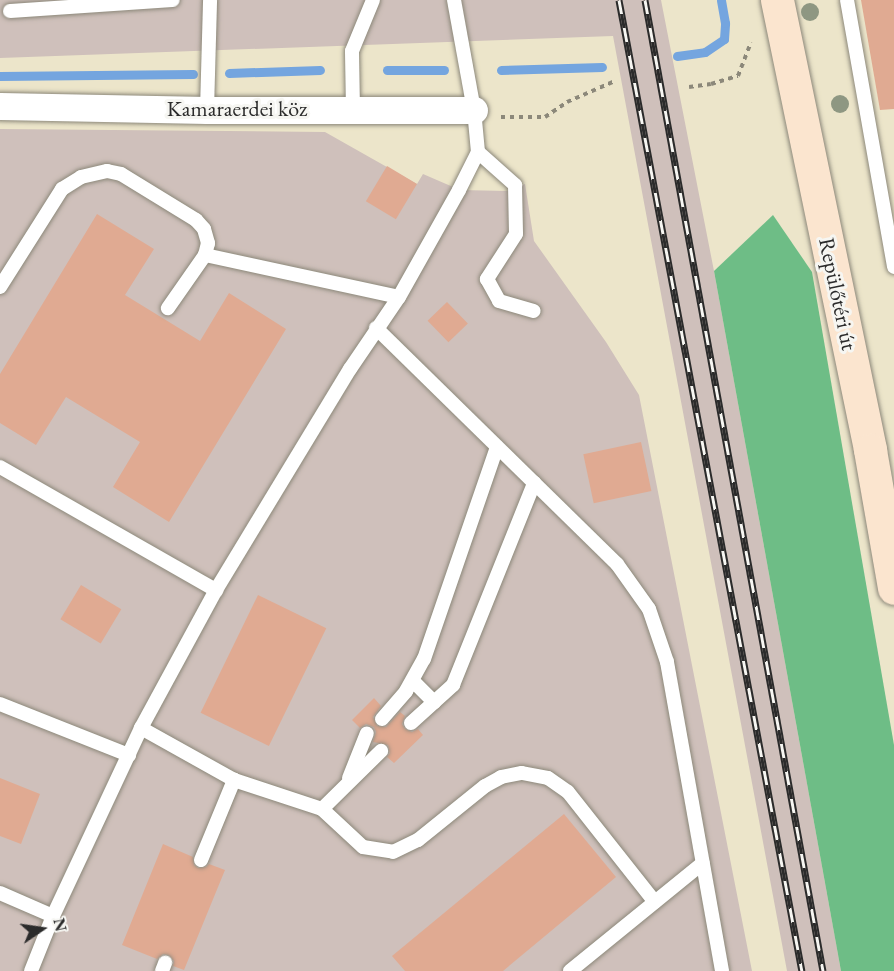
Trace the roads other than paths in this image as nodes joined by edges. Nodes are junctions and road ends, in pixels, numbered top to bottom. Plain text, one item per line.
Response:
1 (173, 0) edge
2 (210, 0) edge
3 (373, 0) edge
4 (454, 0) edge
5 (777, 0) edge
6 (847, 0) edge
7 (10, 11) dead end
8 (0, 106) edge
9 (207, 110) junction
10 (353, 110) junction
11 (474, 110) junction
12 (478, 152) junction
13 (205, 255) junction
14 (894, 267) edge
15 (0, 287) edge
16 (399, 297) junction
17 (168, 308) dead end
18 (534, 311) dead end
19 (376, 328) junction
20 (497, 447) junction
21 (0, 467) edge
22 (534, 483) junction
23 (888, 519) edge
24 (894, 588) edge
25 (216, 590) junction
26 (413, 681) junction
27 (434, 702) junction
28 (0, 705) edge
29 (382, 719) dead end
30 (411, 723) dead end
31 (141, 728) junction
32 (368, 733) dead end
33 (381, 751) dead end
34 (129, 755) junction
35 (234, 780) junction
36 (347, 784) junction
37 (322, 809) junction
38 (201, 861) dead end
39 (703, 863) junction
40 (0, 893) edge
41 (655, 902) junction
42 (53, 916) junction
43 (32, 969) edge
44 (570, 971) edge
45 (722, 971) edge

1 - 7 lane
2 - 9 lane
3 - 10 lane
4 - 11 lane
5 - 23 street, Repülőtéri út
6 - 14 lane
8 - 9 street, Kamaraerdei köz
9 - 10 street, Kamaraerdei köz
10 - 11 street, Kamaraerdei köz
11 - 12 lane
12 - 16 lane
12 - 18 lane
13 - 15 lane
13 - 16 lane
13 - 17 lane
16 - 19 lane
19 - 20 lane
19 - 25 lane
20 - 22 lane
20 - 26 lane
21 - 25 lane
22 - 27 lane
22 - 39 lane
23 - 24 street, Repülőtéri út
25 - 31 lane
26 - 27 lane
26 - 29 lane
27 - 30 lane
28 - 34 lane
31 - 34 lane
31 - 35 lane
32 - 36 lane
33 - 36 lane
34 - 42 lane
35 - 37 lane
35 - 38 lane
36 - 37 lane
37 - 41 lane
39 - 41 lane
39 - 45 lane
40 - 42 lane
41 - 44 lane
42 - 43 lane

